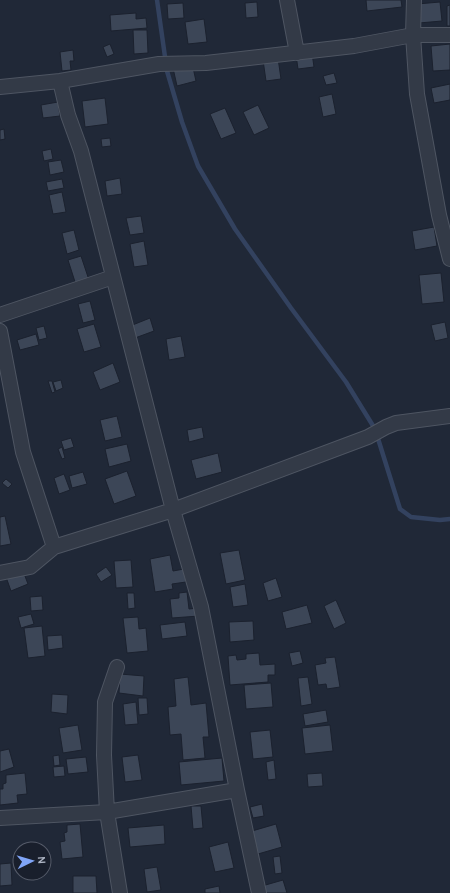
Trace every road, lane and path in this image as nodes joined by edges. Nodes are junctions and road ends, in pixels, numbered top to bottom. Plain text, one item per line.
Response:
1 (287, 0) edge
2 (414, 0) edge
3 (450, 34) edge
4 (413, 35) junction
5 (297, 53) junction
6 (60, 81) junction
7 (0, 87) edge
8 (450, 259) edge
9 (113, 277) junction
10 (0, 315) edge
11 (0, 331) edge
12 (450, 416) edge
13 (173, 510) junction
14 (54, 547) junction
15 (0, 574) edge
16 (117, 666) dead end
17 (237, 790) junction
18 (107, 812) junction
19 (0, 818) edge
20 (120, 893) edge
21 (259, 893) edge

1 - 5 street
2 - 4 street
3 - 4 street
4 - 5 street
4 - 8 street
5 - 6 street
6 - 7 street
6 - 9 street
9 - 10 street
9 - 13 street
11 - 14 street
12 - 13 street
13 - 14 street
13 - 17 street
14 - 15 street
16 - 18 street
17 - 18 street
17 - 21 street
18 - 19 street
18 - 20 street

